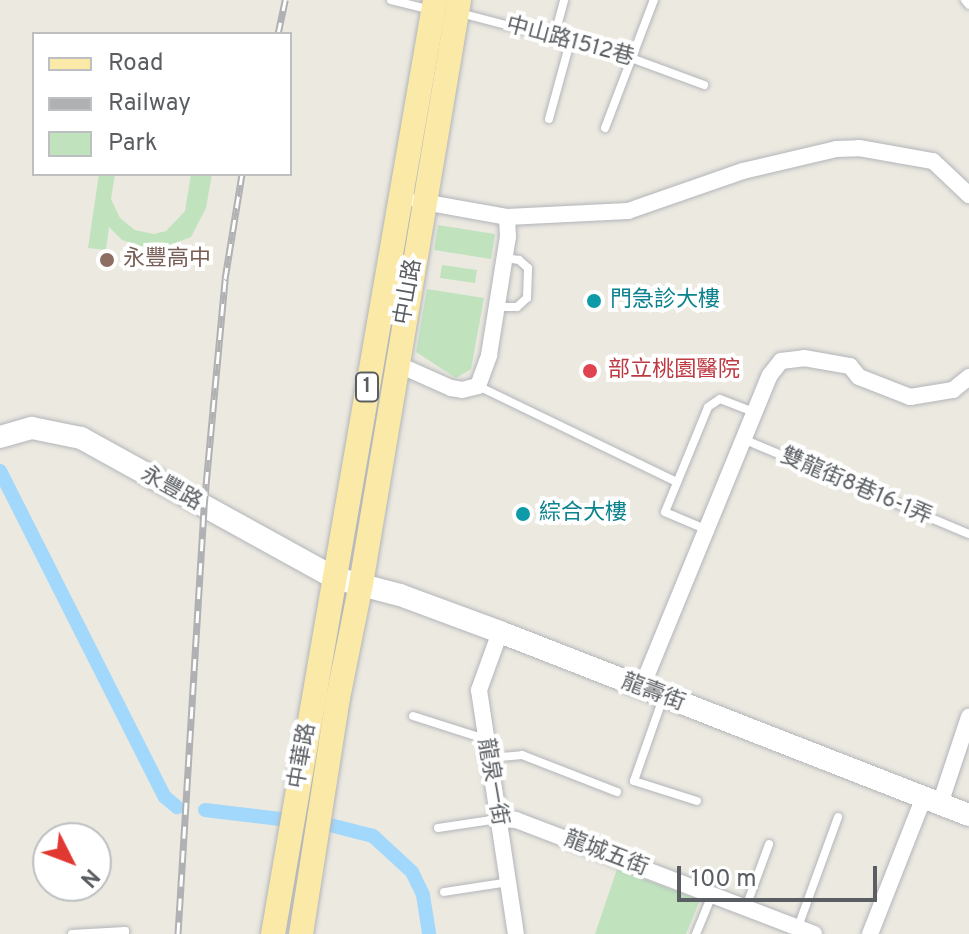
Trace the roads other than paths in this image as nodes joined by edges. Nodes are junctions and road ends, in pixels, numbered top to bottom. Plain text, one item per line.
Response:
1 (391, 0) edge
2 (564, 0) edge
3 (654, 0) edge
4 (965, 0) edge
5 (969, 5) edge
6 (446, 6) edge
7 (554, 38) junction
8 (570, 42) junction
9 (631, 58) junction
10 (704, 85) dead end
11 (549, 119) dead end
12 (605, 128) dead end
13 (969, 195) edge
14 (401, 197) junction
15 (425, 202) junction
16 (507, 217) junction
17 (504, 258) junction
18 (496, 307) junction
19 (397, 364) junction
20 (969, 377) edge
21 (478, 386) junction
22 (754, 412) junction
23 (0, 437) edge
24 (743, 439) junction
25 (677, 482) junction
26 (705, 529) junction
27 (969, 534) edge
28 (335, 578) junction
29 (361, 584) junction
30 (500, 632) junction
31 (641, 689) junction
32 (663, 698) junction
33 (413, 716) dead end
34 (969, 717) edge
35 (485, 739) junction
36 (488, 758) junction
37 (617, 792) dead end
38 (932, 800) junction
39 (697, 801) dead end
40 (969, 815) edge
41 (838, 817) dead end
42 (499, 819) junction
43 (438, 828) dead end
44 (769, 844) dead end
45 (510, 882) junction
46 (444, 892) dead end
47 (712, 894) junction
48 (746, 907) junction
49 (798, 927) junction
50 (72, 934) edge
51 (125, 934) edge
52 (273, 934) edge
53 (301, 934) edge
54 (516, 934) edge
55 (696, 934) edge
56 (814, 934) edge
57 (870, 934) edge

1 - 6 lane, 中山路1512巷
2 - 7 lane
3 - 9 lane
4 - 5 lane
6 - 7 lane, 中山路1512巷
6 - 14 main road, 中山路 / 1
6 - 15 main road, 中山路 / 1
7 - 8 lane, 中山路1512巷
8 - 9 lane, 中山路1512巷
8 - 11 lane
9 - 10 lane, 中山路1512巷
9 - 12 lane
13 - 16 street
14 - 15 street
14 - 28 main road, 中山路 / 1
15 - 16 street
15 - 19 main road, 中山路 / 1
16 - 17 street
17 - 18 street
17 - 18 lane
18 - 21 street
19 - 21 street
19 - 29 main road, 中山路 / 1
20 - 22 street
21 - 25 lane
22 - 24 street
22 - 25 lane
23 - 28 street, 永豐路
24 - 26 street
24 - 27 lane, 雙龍街8巷16-1弄
25 - 26 lane
26 - 31 street
28 - 29 street, 龍壽街
28 - 52 main road, 中華路 / 1
29 - 30 street, 龍壽街
29 - 53 main road, 中華路 / 1
30 - 31 street, 龍壽街
30 - 35 street, 龍泉一街
31 - 32 street, 龍壽街
32 - 38 street, 龍壽街
32 - 39 lane
33 - 35 lane
34 - 38 street
35 - 36 street, 龍泉一街
36 - 37 lane
36 - 42 street, 龍泉一街
38 - 40 street, 龍壽街
38 - 57 street
41 - 49 lane
42 - 43 lane
42 - 45 street, 龍泉一街
42 - 47 street, 龍城五街
44 - 48 lane
45 - 46 lane
45 - 54 street, 龍泉一街
47 - 48 street, 龍城五街
47 - 55 lane
48 - 49 street, 龍城五街
49 - 56 street, 龍城五街
50 - 51 lane

